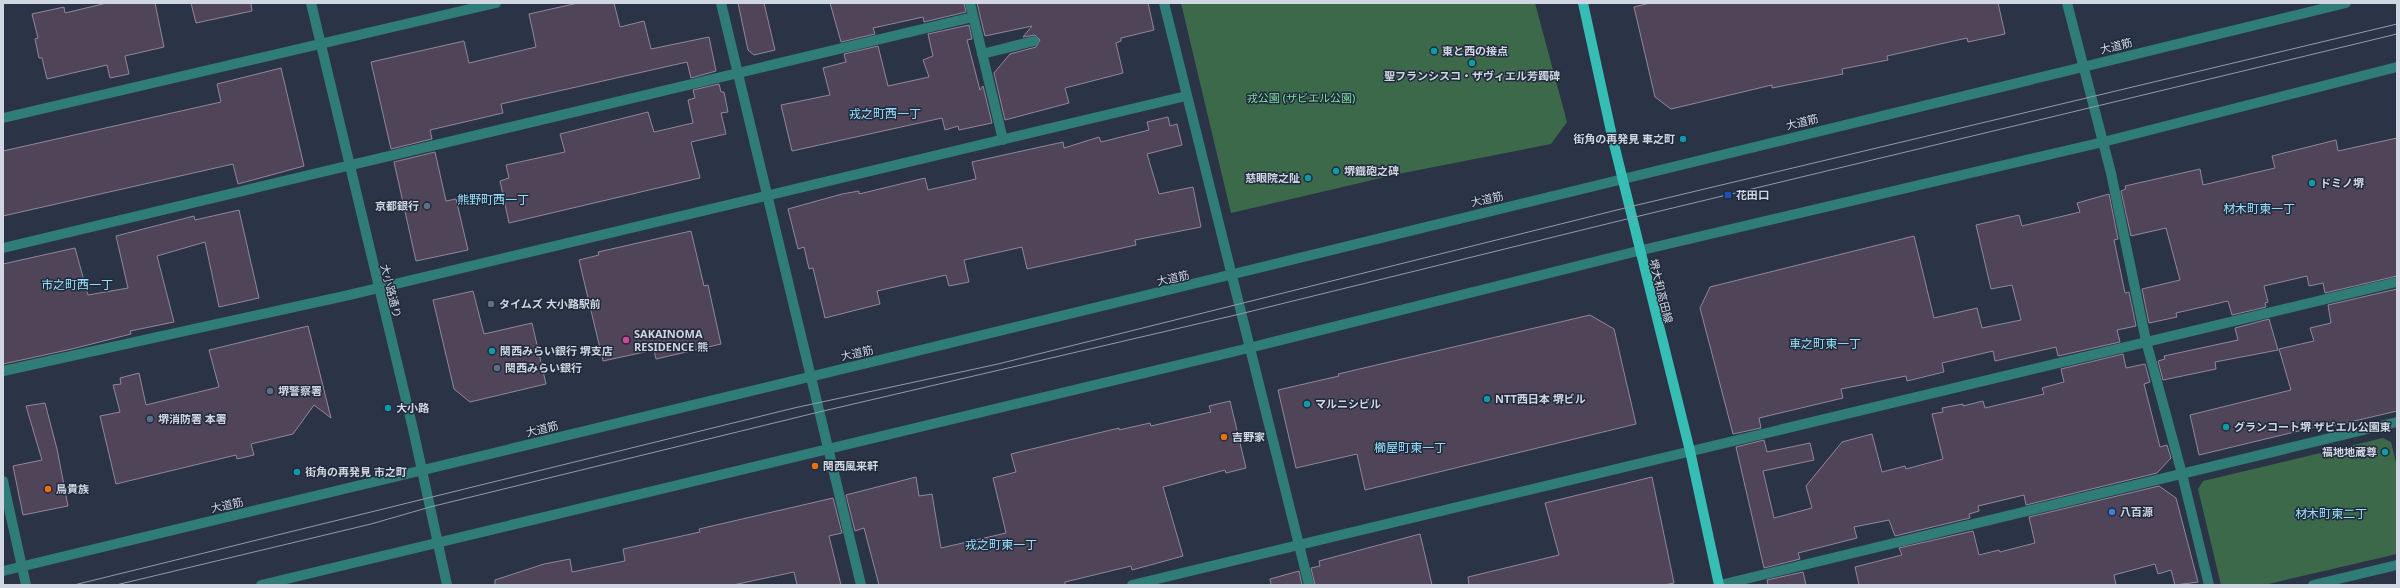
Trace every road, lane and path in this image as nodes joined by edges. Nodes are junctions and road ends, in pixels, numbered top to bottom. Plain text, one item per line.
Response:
1 (311, 3) edge
2 (496, 3) edge
3 (721, 3) edge
4 (970, 3) edge
5 (1164, 3) edge
6 (1583, 3) edge
7 (2067, 3) edge
8 (2346, 3) edge
9 (973, 17) junction
10 (1034, 42) dead end
11 (321, 44) junction
12 (982, 54) junction
13 (2084, 66) junction
14 (2397, 67) edge
15 (737, 73) junction
16 (1186, 96) junction
17 (3, 118) edge
18 (1003, 140) junction
19 (2103, 142) junction
20 (349, 166) junction
21 (1623, 179) junction
22 (766, 196) junction
23 (3, 248) edge
24 (1638, 251) junction
25 (1230, 276) junction
26 (2397, 282) edge
27 (378, 288) junction
28 (2146, 341) junction
29 (1250, 348) junction
30 (3, 372) edge
31 (810, 377) junction
32 (2397, 422) edge
33 (828, 448) junction
34 (1690, 451) junction
35 (422, 470) junction
36 (2182, 474) junction
37 (3, 481) edge
38 (438, 544) junction
39 (1300, 544) junction
40 (2397, 565) edge
41 (22, 566) junction
42 (3, 571) edge
43 (26, 585) edge
44 (261, 585) edge
45 (447, 585) edge
46 (861, 585) edge
47 (1132, 585) edge
48 (1309, 585) edge
49 (1720, 585) edge
50 (2209, 585) edge
51 (2313, 585) edge

1 - 11 street, 大小路通り
2 - 11 street
3 - 15 street
4 - 9 street
5 - 16 street
6 - 21 main road, 堺大和高田線
7 - 13 street
8 - 13 street, 大道筋
9 - 12 street
9 - 15 street
10 - 12 street
11 - 17 street
11 - 20 street, 大小路通り
12 - 18 street
13 - 19 street
13 - 21 street, 大道筋
14 - 19 street
15 - 20 street
15 - 22 street
16 - 18 street
16 - 25 street
18 - 22 street
19 - 24 street
19 - 28 street
20 - 23 street
20 - 27 street, 大小路通り
21 - 24 main road, 堺大和高田線
21 - 25 street, 大道筋
22 - 27 street
22 - 31 street
24 - 29 street
24 - 34 main road, 堺大和高田線
25 - 29 street
25 - 31 street, 大道筋
26 - 28 street
27 - 30 street
27 - 35 street, 大小路通り
28 - 34 street
28 - 36 street
29 - 33 street
29 - 39 street
31 - 33 street
31 - 35 street, 大道筋
32 - 36 street
33 - 38 street
33 - 46 street
34 - 39 street
34 - 49 main road, 堺大和高田線
35 - 38 street, 大小路通り
35 - 41 street, 大道筋
36 - 49 street
36 - 50 street
37 - 41 street
38 - 44 street
38 - 45 street, 大小路通り
39 - 47 street
39 - 48 street
40 - 51 street
41 - 42 street, 大道筋
41 - 43 street

